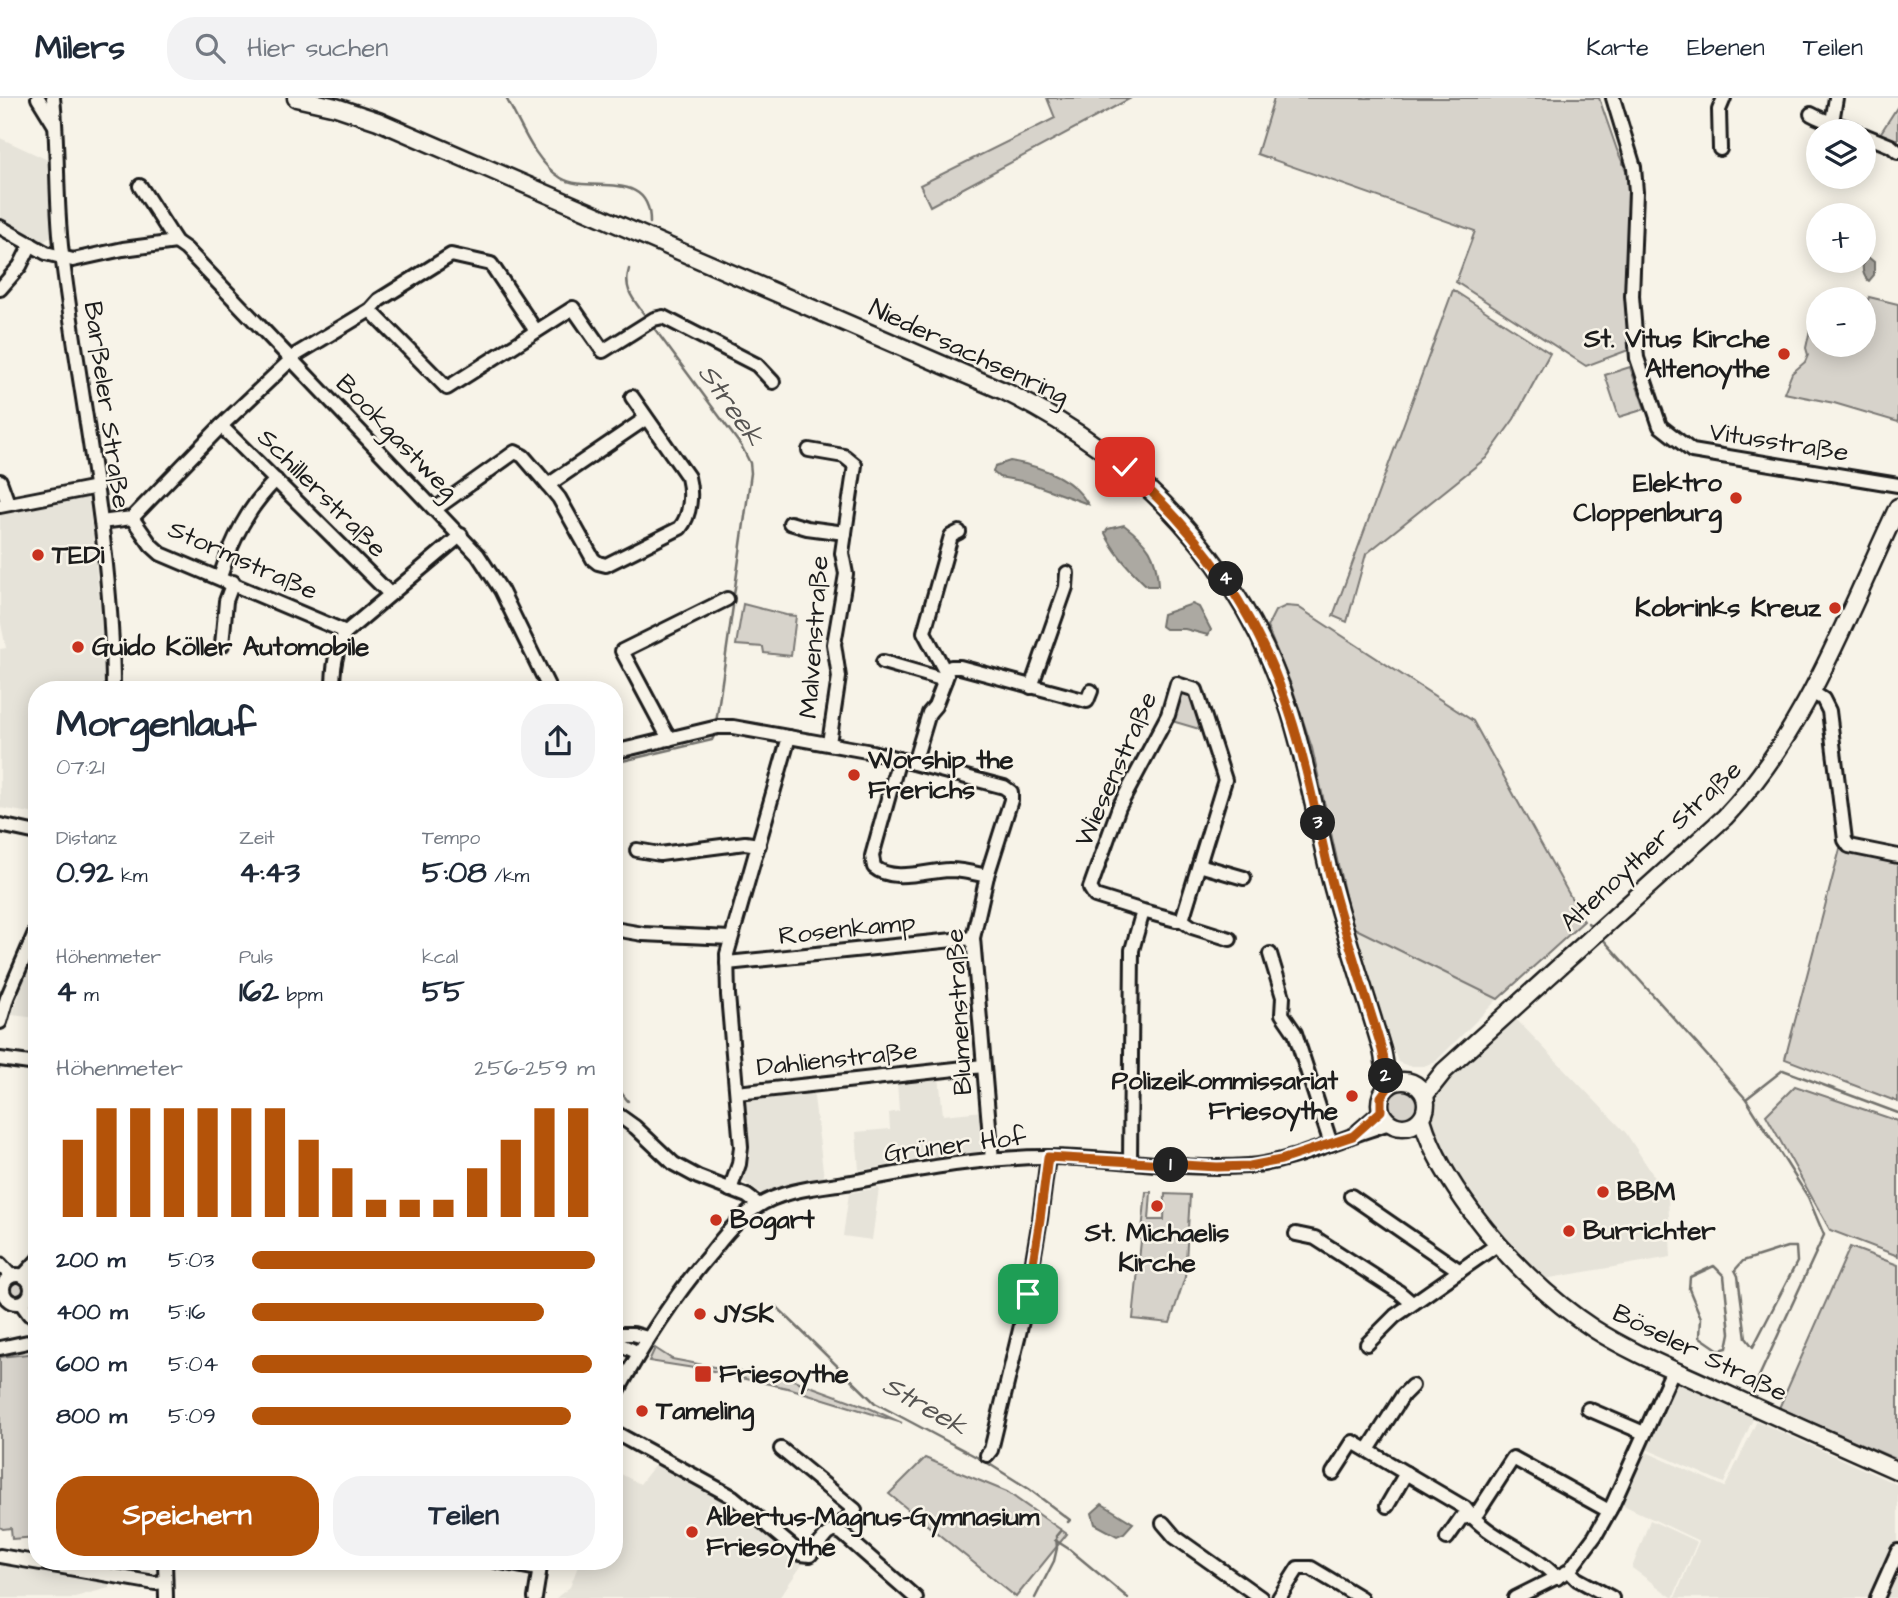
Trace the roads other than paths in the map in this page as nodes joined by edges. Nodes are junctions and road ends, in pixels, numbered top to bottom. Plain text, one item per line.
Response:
1 (38, 98) edge
2 (53, 98) edge
3 (296, 98) edge
4 (1613, 98) edge
5 (1724, 98) edge
6 (1836, 98) edge
7 (1811, 114) dead end
8 (1820, 119) edge
9 (1832, 119) edge
10 (56, 128) junction
11 (1876, 140) edge
12 (1720, 149) dead end
13 (1898, 152) edge
14 (140, 186) dead end
15 (0, 227) edge
16 (176, 242) junction
17 (31, 244) junction
18 (62, 258) junction
19 (0, 289) edge
20 (370, 310) junction
21 (536, 331) junction
22 (292, 359) junction
23 (773, 382) dead end
24 (632, 397) dead end
25 (645, 419) junction
26 (221, 426) junction
27 (808, 450) dead end
28 (276, 480) junction
29 (0, 481) edge
30 (548, 485) junction
31 (1898, 485) edge
32 (97, 487) junction
33 (4, 505) edge
34 (1898, 507) edge
35 (435, 509) junction
36 (132, 518) junction
37 (101, 522) junction
38 (790, 523) dead end
39 (959, 532) dead end
40 (845, 533) junction
41 (461, 535) junction
42 (1067, 573) dead end
43 (220, 577) junction
44 (233, 582) junction
45 (390, 594) junction
46 (727, 599) dead end
47 (346, 632) junction
48 (222, 645) dead end
49 (883, 662) dead end
50 (945, 675) junction
51 (113, 681) edge
52 (332, 681) edge
53 (546, 681) edge
54 (1031, 687) junction
55 (1091, 691) dead end
56 (1812, 692) junction
57 (789, 737) junction
58 (669, 739) junction
59 (829, 743) junction
60 (623, 750) edge
61 (899, 759) junction
62 (914, 763) junction
63 (0, 825) edge
64 (28, 831) edge
65 (759, 845) junction
66 (637, 850) dead end
67 (1898, 856) edge
68 (1199, 865) junction
69 (987, 876) junction
70 (1244, 878) dead end
71 (1143, 911) junction
72 (1182, 920) junction
73 (623, 931) edge
74 (973, 937) junction
75 (731, 938) junction
76 (1230, 939) dead end
77 (28, 950) edge
78 (1270, 954) dead end
79 (727, 963) junction
80 (0, 1022) edge
81 (0, 1059) edge
82 (28, 1063) edge
83 (983, 1066) junction
84 (1408, 1087) junction
85 (737, 1093) junction
86 (1385, 1117) junction
87 (623, 1118) edge
88 (1415, 1123) junction
89 (1331, 1144) junction
90 (1048, 1157) junction
91 (992, 1160) junction
92 (1130, 1161) junction
93 (730, 1190) junction
94 (1351, 1196) dead end
95 (759, 1205) junction
96 (747, 1213) junction
97 (1296, 1234) dead end
98 (1498, 1244) junction
99 (0, 1264) edge
100 (28, 1269) edge
101 (1460, 1271) junction
102 (11, 1285) edge
103 (28, 1292) edge
104 (28, 1296) edge
105 (25, 1300) junction
106 (1412, 1303) junction
107 (28, 1310) edge
108 (623, 1334) edge
109 (648, 1338) junction
110 (28, 1342) edge
111 (1367, 1344) dead end
112 (623, 1346) edge
113 (0, 1348) edge
114 (639, 1353) junction
115 (1673, 1370) junction
116 (623, 1382) edge
117 (1412, 1386) dead end
118 (1588, 1409) dead end
119 (1644, 1433) junction
120 (623, 1437) edge
121 (781, 1449) dead end
122 (1368, 1450) junction
123 (988, 1455) dead end
124 (1898, 1471) edge
125 (1406, 1473) junction
126 (1334, 1474) dead end
127 (1387, 1506) dead end
128 (1609, 1511) junction
129 (1472, 1516) junction
130 (1164, 1522) dead end
131 (835, 1530) junction
132 (1447, 1538) dead end
133 (1898, 1551) edge
134 (0, 1556) edge
135 (28, 1561) edge
136 (80, 1570) edge
137 (165, 1570) edge
138 (539, 1570) edge
139 (1569, 1571) junction
140 (1557, 1578) junction
141 (165, 1582) junction
142 (166, 1598) edge
143 (535, 1598) edge
144 (916, 1598) edge
145 (1261, 1598) edge
146 (1279, 1598) edge
147 (1361, 1598) edge
148 (1516, 1598) edge
149 (1612, 1598) edge
150 (1877, 1598) edge

1 - 10 street, Barßeler Straße
2 - 10 street, Barßeler Straße
3 - 84 main road, Niedersachsenring
4 - 31 street, Vitusstraße
5 - 12 street
6 - 9 street
7 - 8 street
10 - 18 street, Barßeler Straße
11 - 13 street
14 - 16 street, Bookgastweg
15 - 17 street
16 - 18 street
16 - 22 street, Bookgastweg
17 - 18 street
17 - 19 street
18 - 32 street, Barßeler Straße
20 - 21 street
20 - 21 street
20 - 22 street
21 - 23 street
22 - 26 street
22 - 35 street, Bookgastweg
24 - 25 street
25 - 30 street
25 - 30 street
26 - 28 street, Schillerstraße
26 - 36 street
27 - 40 street, Malvenstraße
28 - 43 street
28 - 45 street, Schillerstraße
29 - 33 street
30 - 35 street
32 - 33 street
32 - 37 street, Barßeler Straße
34 - 56 main road, Altenoyther Straße
35 - 41 street, Bookgastweg
36 - 37 street
36 - 43 street, Stormstraße
37 - 51 street, Barßeler Straße
38 - 40 street, Malvenstraße
39 - 50 street
40 - 59 street, Malvenstraße
41 - 45 street
41 - 53 street, Bookgastweg
42 - 54 street
43 - 44 street, Stormstraße
44 - 47 street, Stormstraße
44 - 48 street
45 - 47 street
46 - 58 street
47 - 52 street
49 - 50 street
50 - 54 street
50 - 62 street
54 - 55 street
56 - 67 street
56 - 84 main road, Altenoyther Straße
57 - 58 street
57 - 59 street
57 - 65 street
58 - 60 street
59 - 61 street
61 - 62 street
61 - 69 street
62 - 69 street, Blumenstraße
63 - 64 street
65 - 66 street
65 - 75 street
68 - 70 street
68 - 71 street, Wiesenstraße
68 - 72 street, Wiesenstraße
69 - 74 street, Blumenstraße
71 - 72 street, Wiesenstraße
71 - 92 street
72 - 76 street, Wiesenstraße
73 - 75 street
74 - 79 street, Rosenkamp
74 - 83 street, Blumenstraße
75 - 79 street
77 - 80 street
78 - 89 street
79 - 85 street
81 - 82 street
83 - 85 street, Dahlienstraße
83 - 91 street, Blumenstraße
84 - 86 main road
84 - 88 main road
85 - 93 street
86 - 88 main road
86 - 89 street, Grüner Hof
87 - 93 street
88 - 98 main road, Böseler Straße
89 - 92 street, Grüner Hof
90 - 91 street, Grüner Hof
90 - 92 street, Grüner Hof
90 - 123 street
91 - 95 street, Grüner Hof
93 - 95 street
93 - 96 street
94 - 101 street
95 - 96 street, Grüner Hof
96 - 109 street, Grüner Hof
97 - 106 street
98 - 101 street
98 - 115 main road, Böseler Straße
99 - 102 street
100 - 102 street
101 - 106 street
102 - 103 street
102 - 105 street
104 - 105 street
105 - 107 street
106 - 111 street
108 - 109 street
109 - 114 street, Grüner Hof
110 - 113 street
112 - 114 street
114 - 116 street, Grüner Hof
115 - 119 street
115 - 124 main road, Böseler Straße
117 - 122 street
118 - 119 street
119 - 128 street
120 - 131 street
121 - 131 street
122 - 125 street
122 - 126 street
125 - 127 street
125 - 129 street
128 - 129 street
128 - 139 street
129 - 132 street
129 - 140 street
130 - 145 street
131 - 144 street
133 - 150 street
134 - 135 street
136 - 141 street
137 - 141 street
138 - 143 street
139 - 140 street
139 - 149 street
140 - 148 street
141 - 142 street
146 - 147 street

